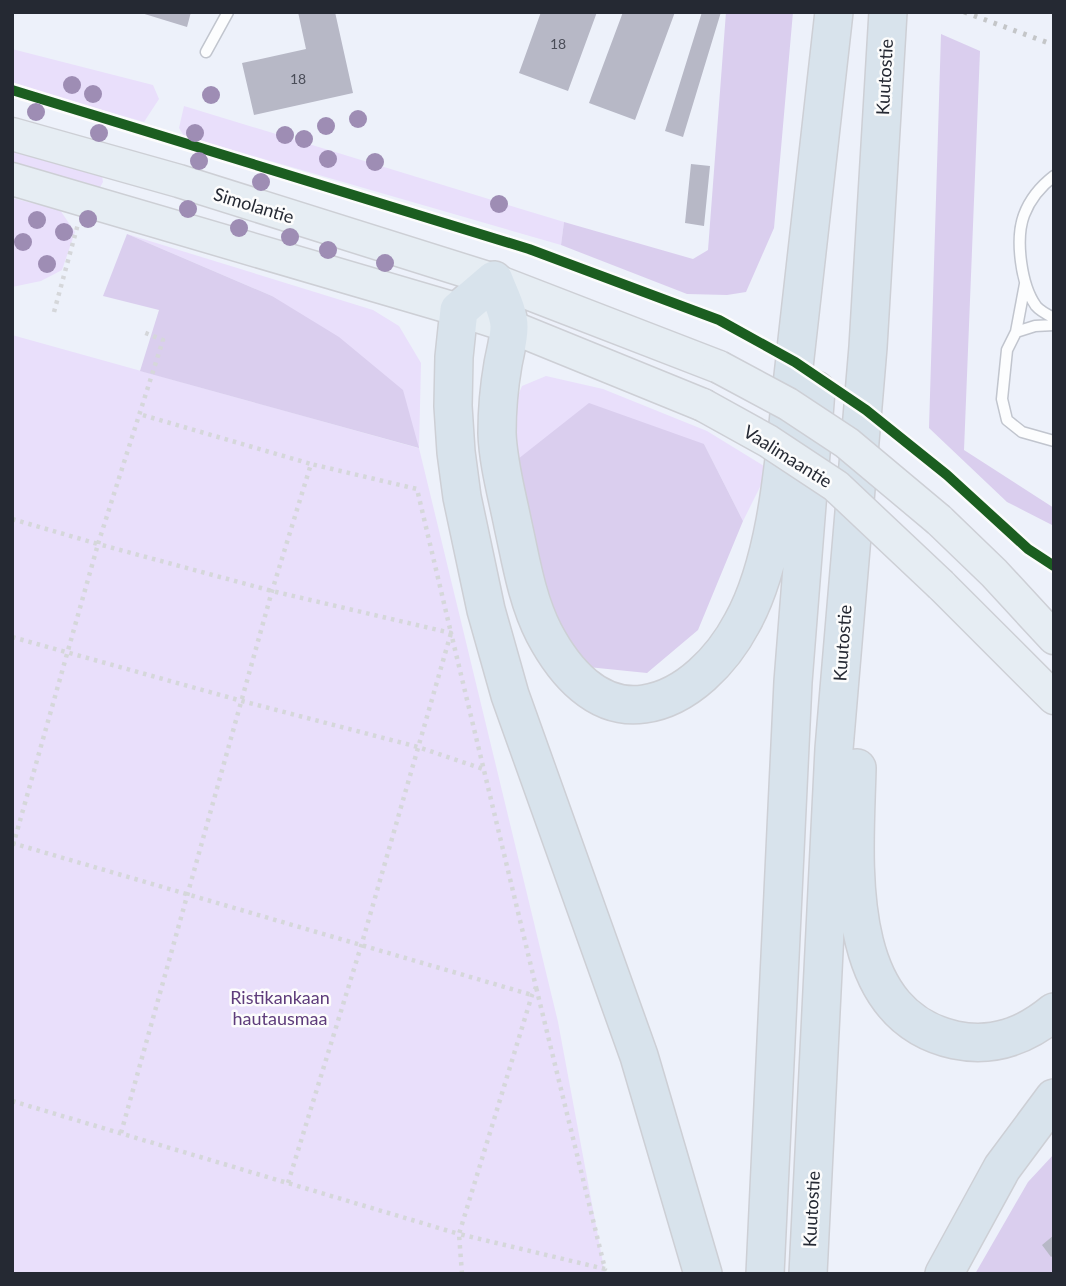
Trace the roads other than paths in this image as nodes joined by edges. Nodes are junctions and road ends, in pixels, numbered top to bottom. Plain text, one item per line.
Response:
1 (228, 12) edge
2 (834, 12) edge
3 (845, 12) edge
4 (888, 12) edge
5 (206, 52) dead end
6 (12, 134) edge
7 (1054, 176) edge
8 (12, 180) edge
9 (494, 280) junction
10 (1025, 284) junction
11 (460, 310) junction
12 (1054, 318) edge
13 (1054, 325) edge
14 (509, 326) junction
15 (1016, 331) junction
16 (868, 347) junction
17 (1054, 441) edge
18 (1054, 638) edge
19 (1054, 698) edge
20 (1054, 1012) edge
21 (1054, 1098) edge
22 (1054, 1121) edge
23 (947, 1267) edge
24 (703, 1274) edge
25 (765, 1274) edge
26 (808, 1274) edge

1 - 5 lane
2 - 14 highway
3 - 25 highway
4 - 16 highway, Kuutostie
6 - 9 main road, Simolantie
7 - 10 lane
8 - 11 main road
9 - 11 highway
9 - 14 highway
9 - 18 main road, bridge
10 - 12 lane
10 - 15 lane
11 - 14 main road, Vaalimaantie
11 - 24 highway
13 - 15 lane
14 - 19 main road, Vaalimaantie, bridge
15 - 17 lane
16 - 20 highway
16 - 26 highway, Kuutostie
21 - 23 highway
22 - 23 highway

